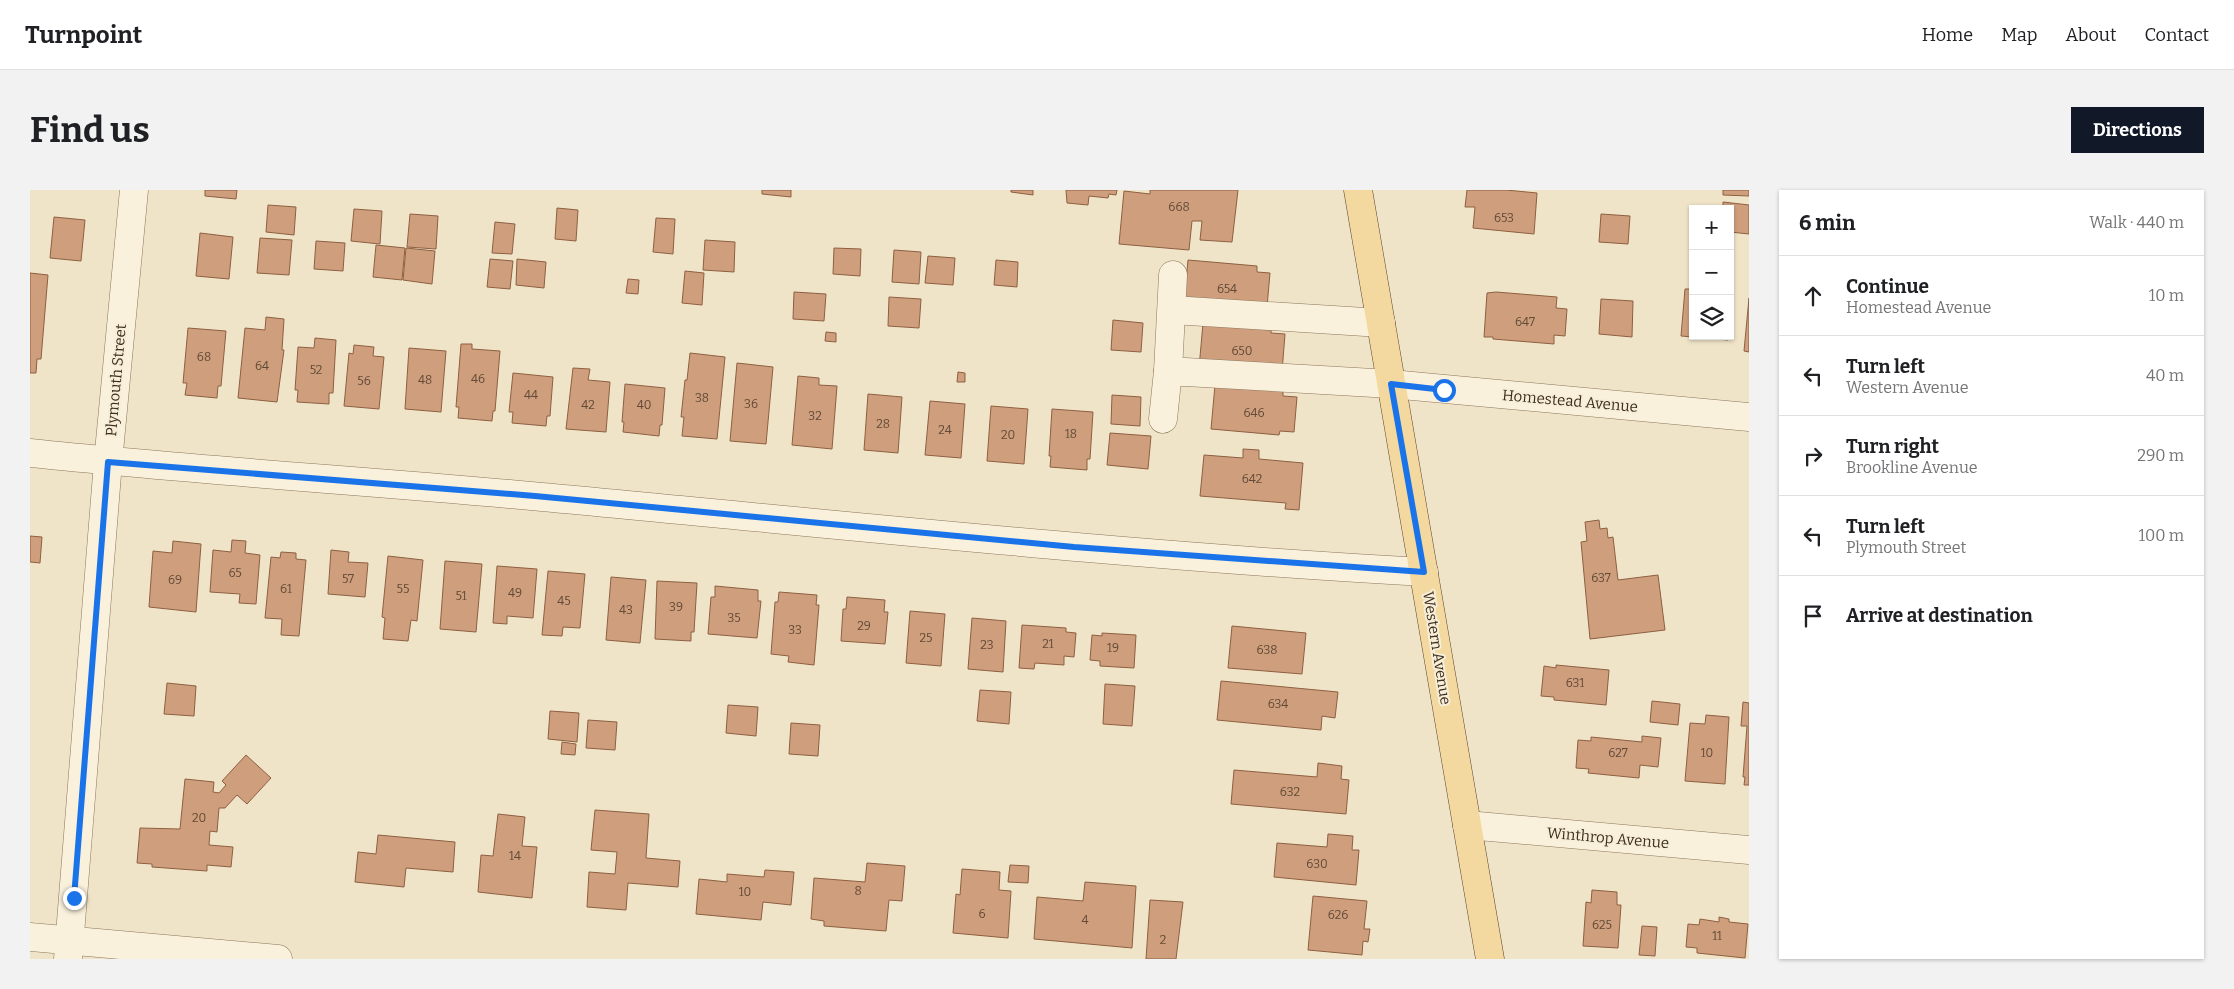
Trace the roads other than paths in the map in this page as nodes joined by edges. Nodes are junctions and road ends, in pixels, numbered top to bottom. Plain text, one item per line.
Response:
1 (134, 190) edge
2 (1358, 190) edge
3 (1173, 275) dead end
4 (1172, 310) junction
5 (1381, 323) junction
6 (1168, 371) junction
7 (1391, 384) junction
8 (1749, 416) edge
9 (1163, 420) dead end
10 (30, 453) edge
11 (108, 462) junction
12 (1424, 572) junction
13 (1467, 825) junction
14 (1749, 850) edge
15 (30, 937) edge
16 (69, 950) edge
17 (278, 959) edge
18 (1490, 959) edge

1 - 11 street, Plymouth Street
2 - 5 main road, Western Avenue
3 - 4 street
4 - 5 street
4 - 6 street
5 - 7 main road, Western Avenue
6 - 7 street, Homestead Avenue
6 - 9 street
7 - 8 street, Homestead Avenue
7 - 12 main road, Western Avenue
10 - 11 street
11 - 12 street
11 - 16 street, Plymouth Street
12 - 13 main road, Western Avenue
13 - 14 street, Winthrop Avenue
13 - 18 main road, Western Avenue
15 - 16 street
16 - 17 street

